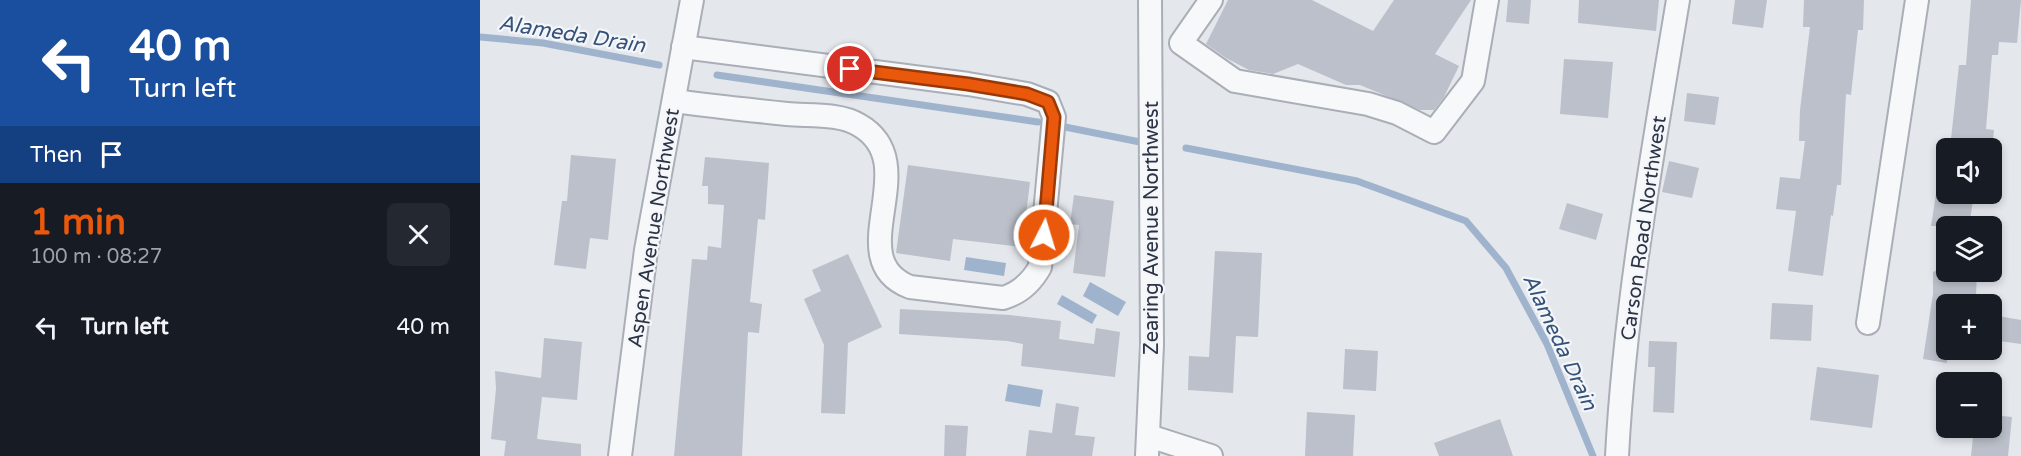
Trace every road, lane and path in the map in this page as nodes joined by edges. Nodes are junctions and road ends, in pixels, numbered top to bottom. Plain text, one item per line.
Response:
1 (692, 0) edge
2 (1150, 0) edge
3 (1211, 0) edge
4 (1487, 0) edge
5 (1678, 0) edge
6 (1917, 0) edge
7 (683, 47) junction
8 (674, 100) junction
9 (1869, 323) dead end
10 (1148, 446) edge
11 (620, 456) edge
12 (1211, 456) edge
13 (1617, 456) edge

1 - 7 street, Aspen Avenue Northwest
2 - 10 street, Zearing Avenue Northwest
3 - 4 street
5 - 13 street, Carson Road Northwest
6 - 9 street
7 - 8 street, Aspen Avenue Northwest
7 - 8 street
8 - 11 street, Aspen Avenue Northwest
10 - 12 street

